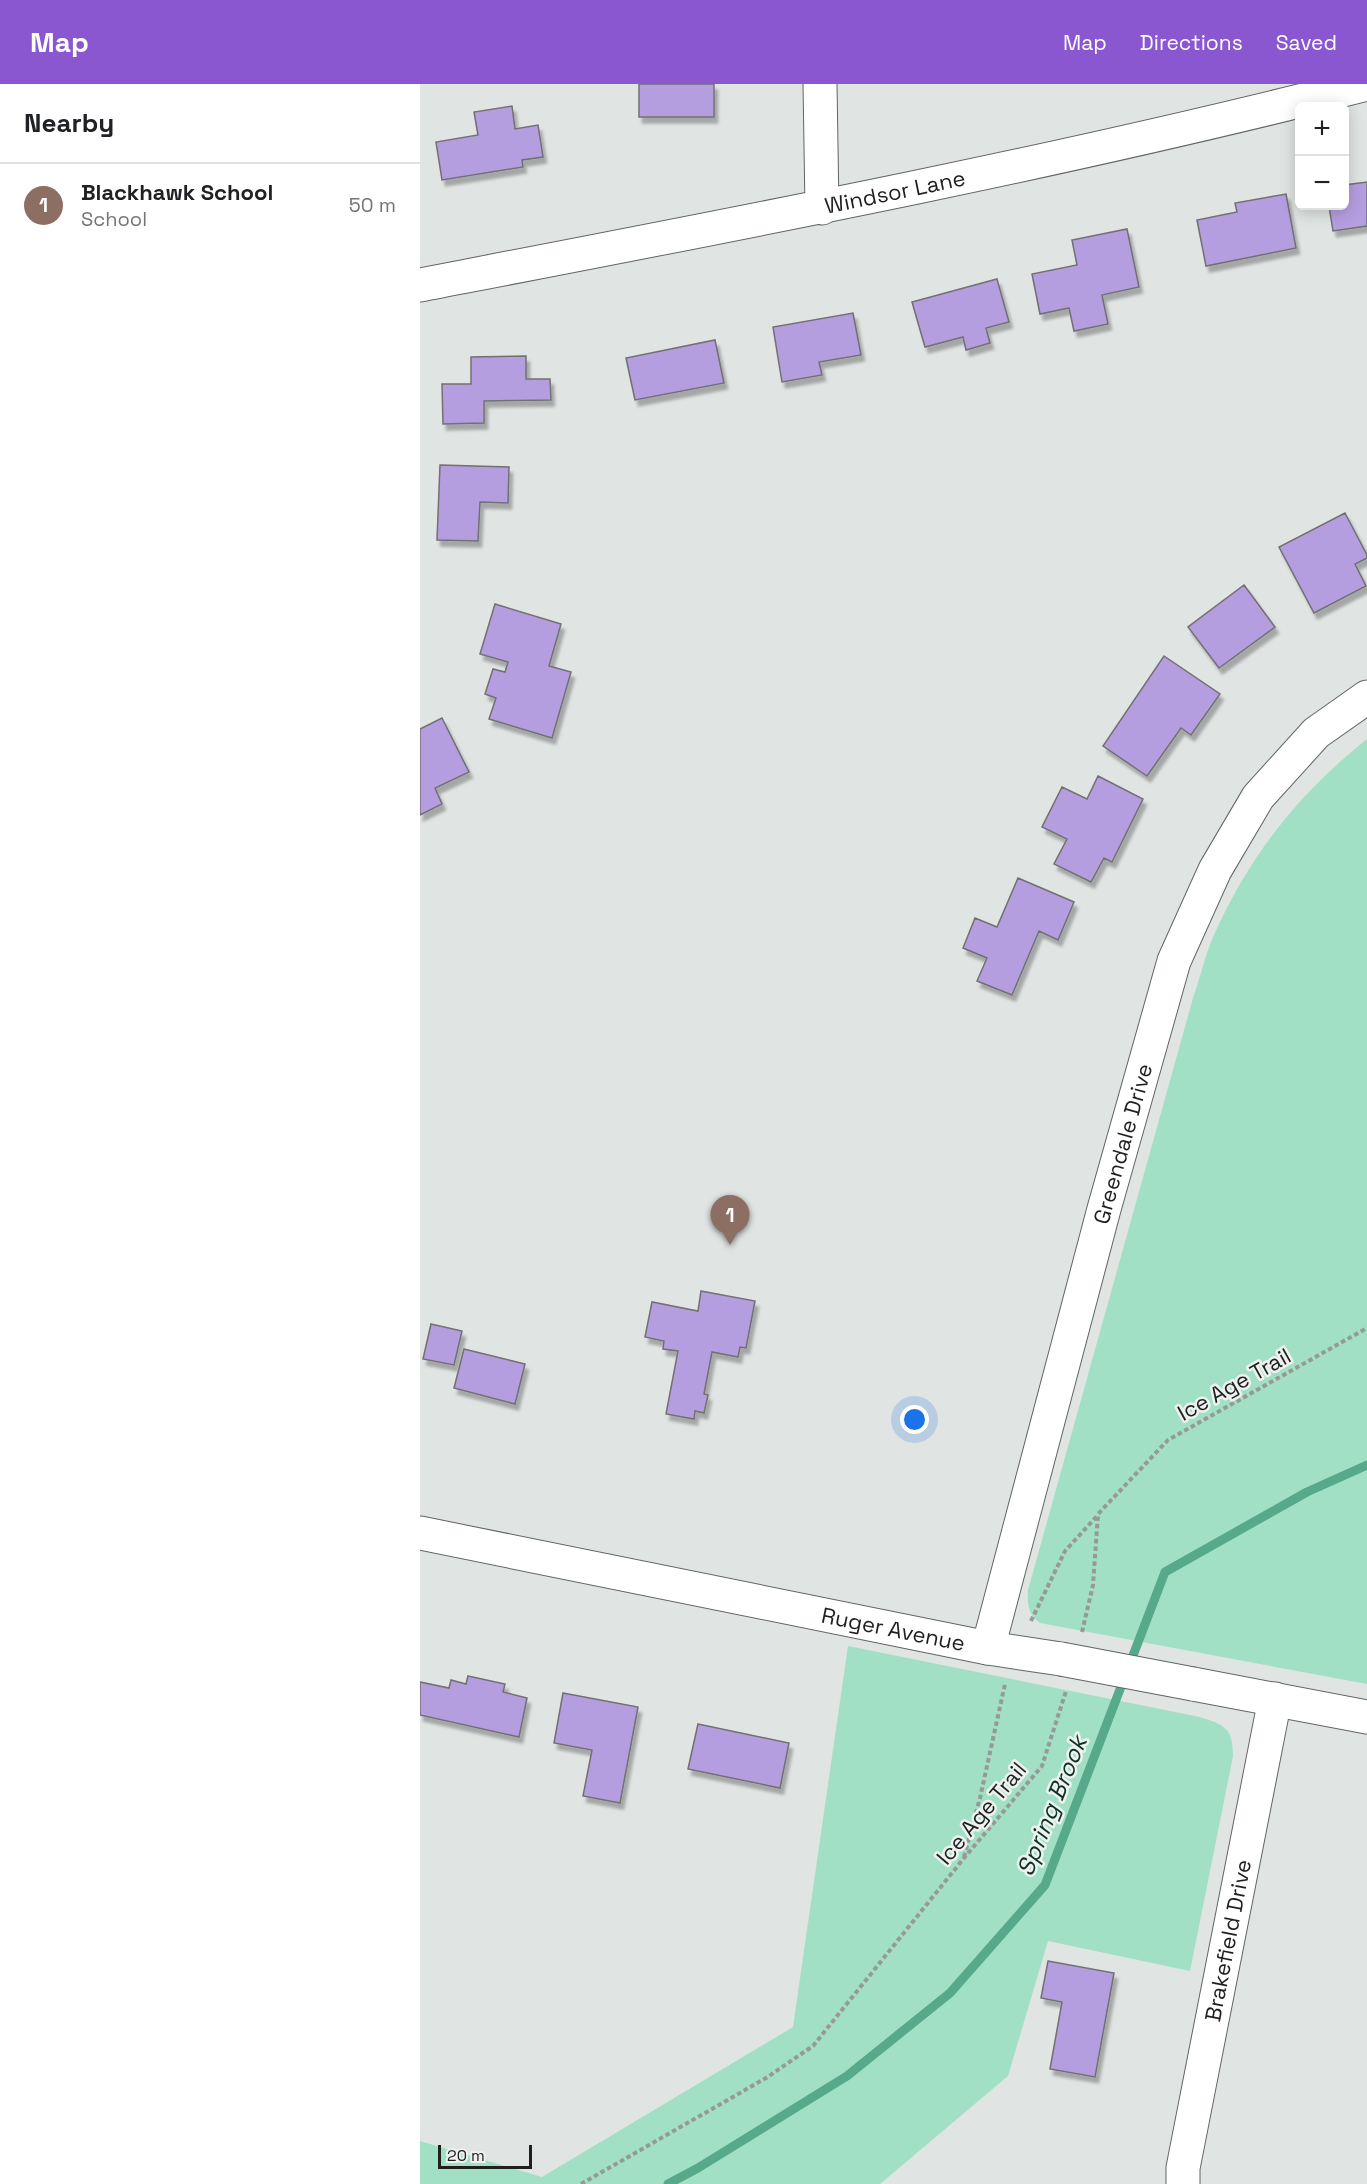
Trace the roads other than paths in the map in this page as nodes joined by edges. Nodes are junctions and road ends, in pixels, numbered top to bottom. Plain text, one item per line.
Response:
1 (820, 84) edge
2 (1367, 84) edge
3 (822, 208) junction
4 (420, 285) edge
5 (1367, 697) edge
6 (420, 1533) edge
7 (988, 1648) junction
8 (1275, 1699) junction
9 (1367, 1717) edge
10 (1183, 2184) edge

1 - 3 street
2 - 3 street, Windsor Lane
3 - 4 street, Windsor Lane
5 - 7 street, Greendale Drive
6 - 7 street, Ruger Avenue
7 - 8 street, Ruger Avenue, bridge
8 - 9 street, Ruger Avenue
8 - 10 street, Brakefield Drive

